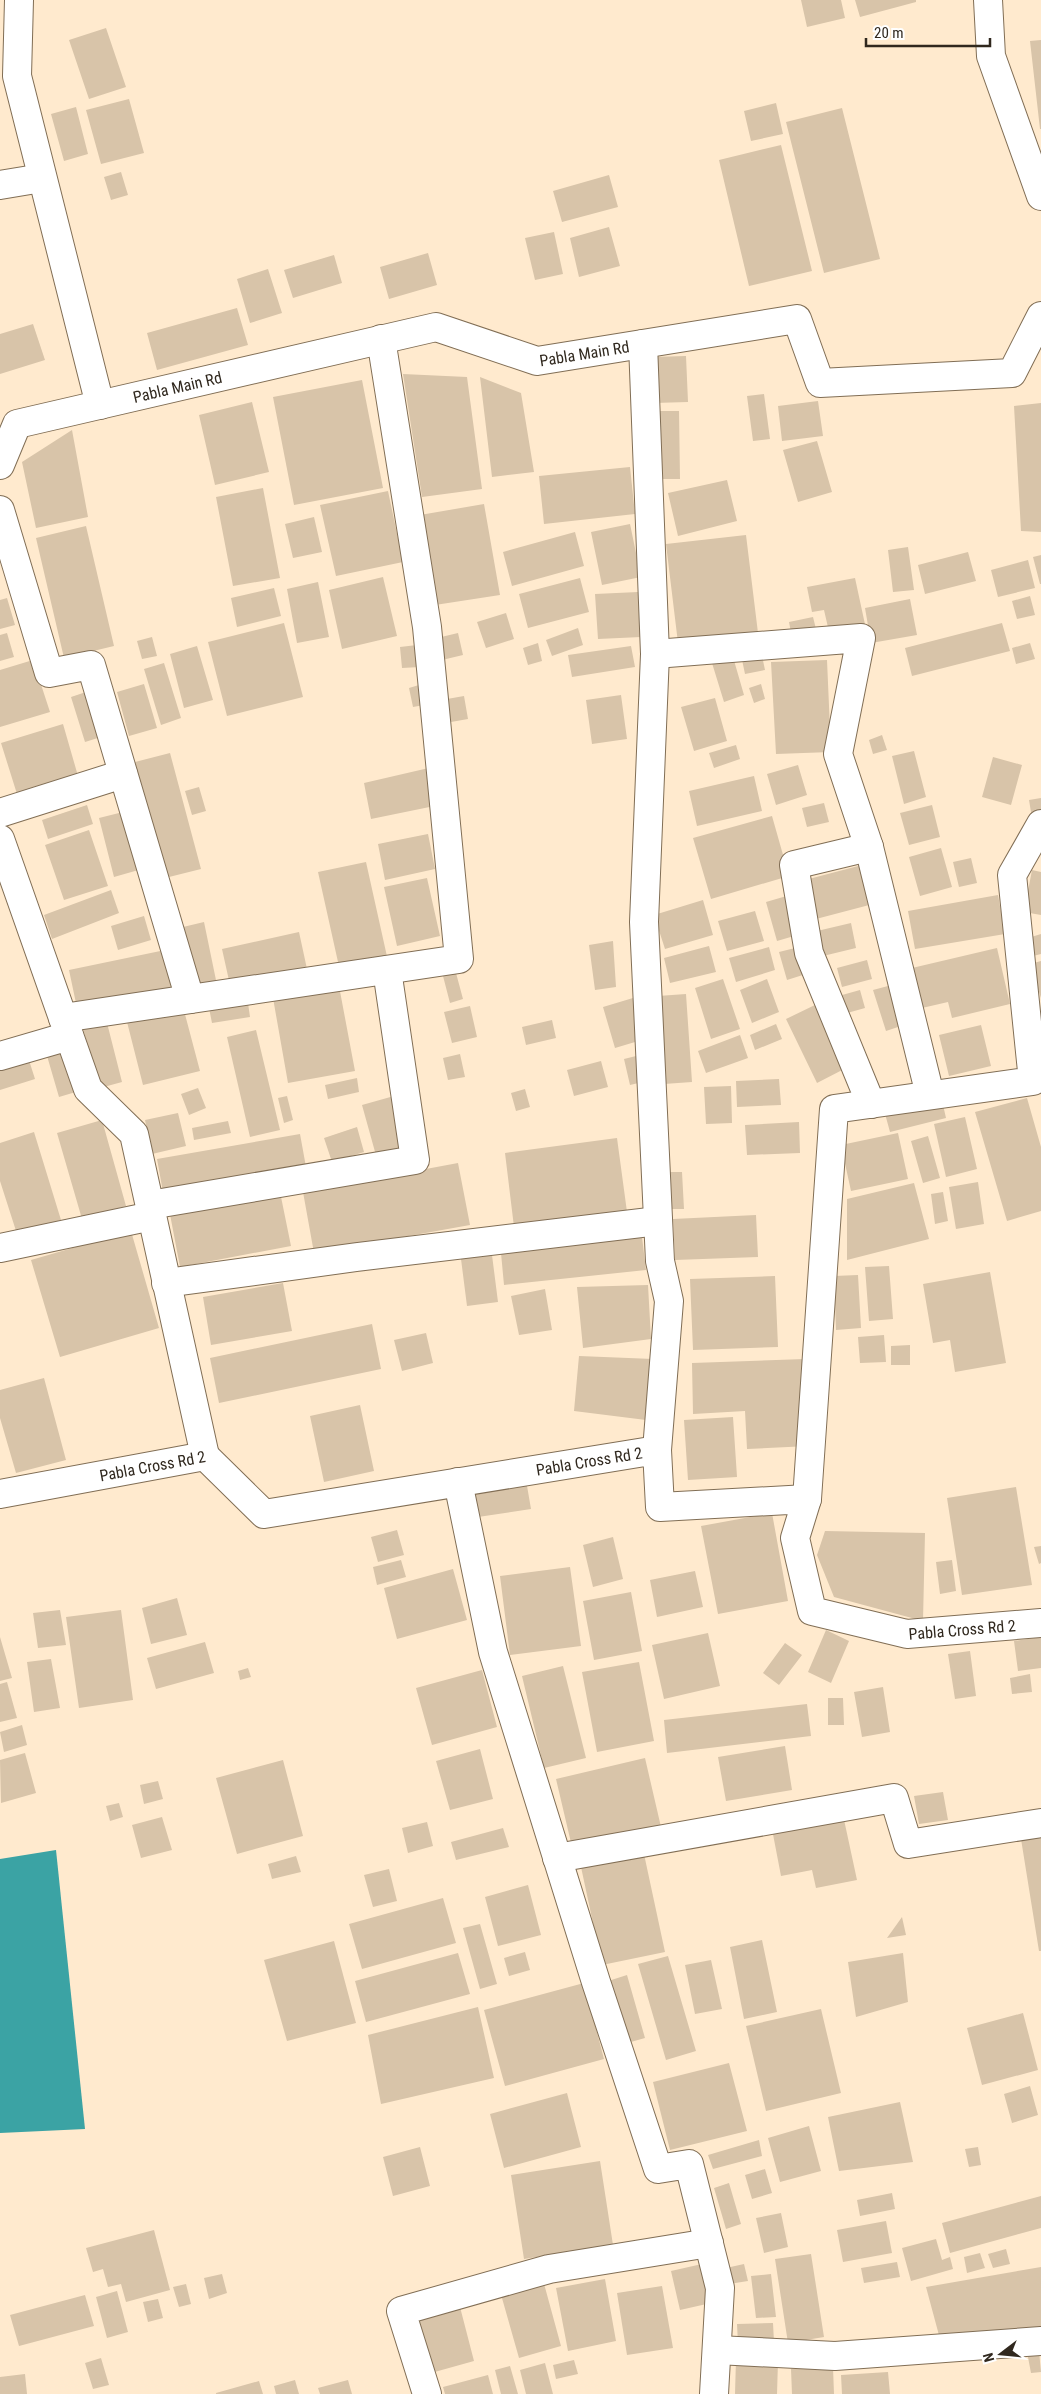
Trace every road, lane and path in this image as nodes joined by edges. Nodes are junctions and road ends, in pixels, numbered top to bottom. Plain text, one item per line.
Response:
1 (19, 0) edge
2 (988, 0) edge
3 (42, 178) junction
4 (0, 185) edge
5 (1041, 196) edge
6 (1041, 316) edge
7 (381, 339) junction
8 (644, 344) junction
9 (100, 405) junction
10 (0, 465) edge
11 (0, 510) edge
12 (655, 654) junction
13 (123, 774) junction
14 (0, 813) edge
15 (1041, 824) edge
16 (0, 839) edge
17 (869, 847) junction
18 (387, 970) junction
19 (190, 999) junction
20 (66, 1027) junction
21 (0, 1056) edge
22 (930, 1095) junction
23 (871, 1104) junction
24 (151, 1210) junction
25 (658, 1221) junction
26 (0, 1248) edge
27 (166, 1283) junction
28 (657, 1450) junction
29 (205, 1456) junction
30 (458, 1482) junction
31 (0, 1494) edge
32 (807, 1500) junction
33 (1041, 1623) edge
34 (1041, 1823) edge
35 (557, 1858) junction
36 (709, 2243) junction
37 (1041, 2341) edge
38 (717, 2350) junction
39 (427, 2394) edge
40 (714, 2394) edge

1 - 3 street
2 - 5 street
3 - 4 street
3 - 9 street
6 - 8 street, Pabla Main Rd
7 - 8 street, Pabla Main Rd
7 - 9 street, Pabla Main Rd
7 - 18 street
8 - 12 street
9 - 10 street, Pabla Main Rd
11 - 13 street
12 - 17 street
12 - 25 street
13 - 14 street
13 - 19 street
15 - 22 street
16 - 20 street
17 - 22 street
17 - 23 street
18 - 19 street
18 - 24 street
19 - 20 street
20 - 21 street
20 - 24 street
22 - 23 street
23 - 32 street
24 - 26 street
24 - 27 street
25 - 27 street
25 - 28 street
27 - 29 street
28 - 30 street, Pabla Cross Rd 2
28 - 32 street, Pabla Cross Rd 2
29 - 30 street, Pabla Cross Rd 2
29 - 31 street, Pabla Cross Rd 2
30 - 35 street
32 - 33 street, Pabla Cross Rd 2
34 - 35 street
35 - 36 street
36 - 38 street
36 - 39 street
37 - 38 street
38 - 40 street

